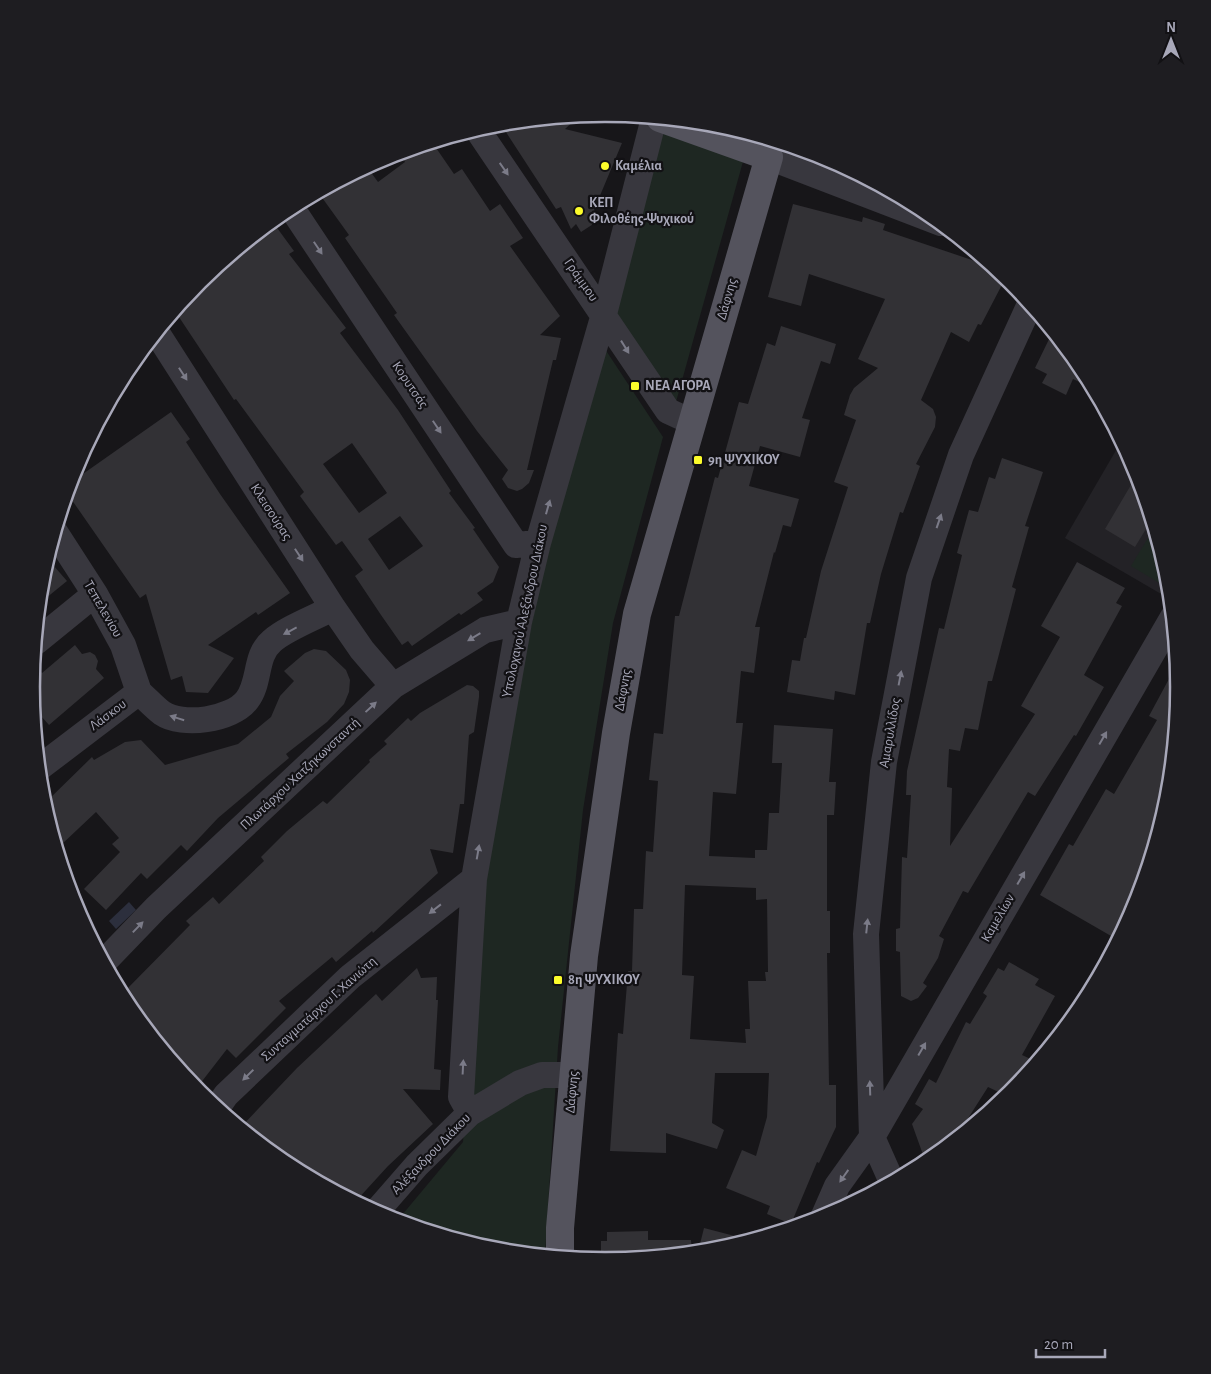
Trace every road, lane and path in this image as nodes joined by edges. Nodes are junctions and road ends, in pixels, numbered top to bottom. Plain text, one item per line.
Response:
1 (653, 124) edge
2 (703, 130) edge
3 (481, 135) edge
4 (772, 149) edge
5 (901, 205) edge
6 (296, 214) edge
7 (1027, 310) edge
8 (604, 314) junction
9 (161, 339) edge
10 (692, 422) junction
11 (60, 539) edge
12 (538, 543) junction
13 (95, 594) junction
14 (333, 608) junction
15 (520, 622) junction
16 (1167, 627) edge
17 (42, 637) edge
18 (393, 686) junction
19 (139, 692) junction
20 (45, 763) edge
21 (474, 879) junction
22 (109, 957) edge
23 (573, 1075) junction
24 (222, 1101) edge
25 (470, 1113) junction
26 (872, 1137) junction
27 (889, 1176) edge
28 (382, 1206) edge
29 (828, 1206) edge
30 (560, 1250) edge

1 - 8 street, Υπολοχαγού Αλεξάνδρου Διάκου
2 - 4 main road
3 -> 8 street, Γράμμου
4 - 5 street
4 - 10 main road, Δάφνης
6 -> 12 street, Κορυτσάς
26 -> 7 street, Αμαρυλλίδος
8 -> 10 street, Γράμμου
12 -> 8 street, Υπολοχαγού Αλεξάνδρου Διάκου
9 -> 14 street, Κλεισούρας
10 - 23 main road, Δάφνης
11 - 13 street, Τεπελενίου
12 - 15 street, Υπολοχαγού Αλεξάνδρου Διάκου
13 - 17 street
13 - 19 street, Τεπελενίου
14 - 18 street, Κλεισούρας
14 -> 19 street, Λάσκου
15 -> 18 street, Πλωτάρχου Χατζηκωνσταντή
21 -> 15 street, Υπολοχαγού Αλεξάνδρου Διάκου
26 -> 16 street, Καμελίων
22 -> 18 street, Πλωτάρχου Χατζηκωνσταντή
19 - 20 street, Λάσκου
21 -> 24 street, Συνταγματάρχου Γ. Χανιώτη
25 -> 21 street, Υπολοχαγού Αλεξάνδρου Διάκου
23 - 25 street, Αλέξανδρου Διάκου
23 - 30 main road, Δάφνης
25 - 28 street, Αλέξανδρου Διάκου
26 - 27 street, Αμαρυλλίδος
26 -> 29 street, Καμελίων

